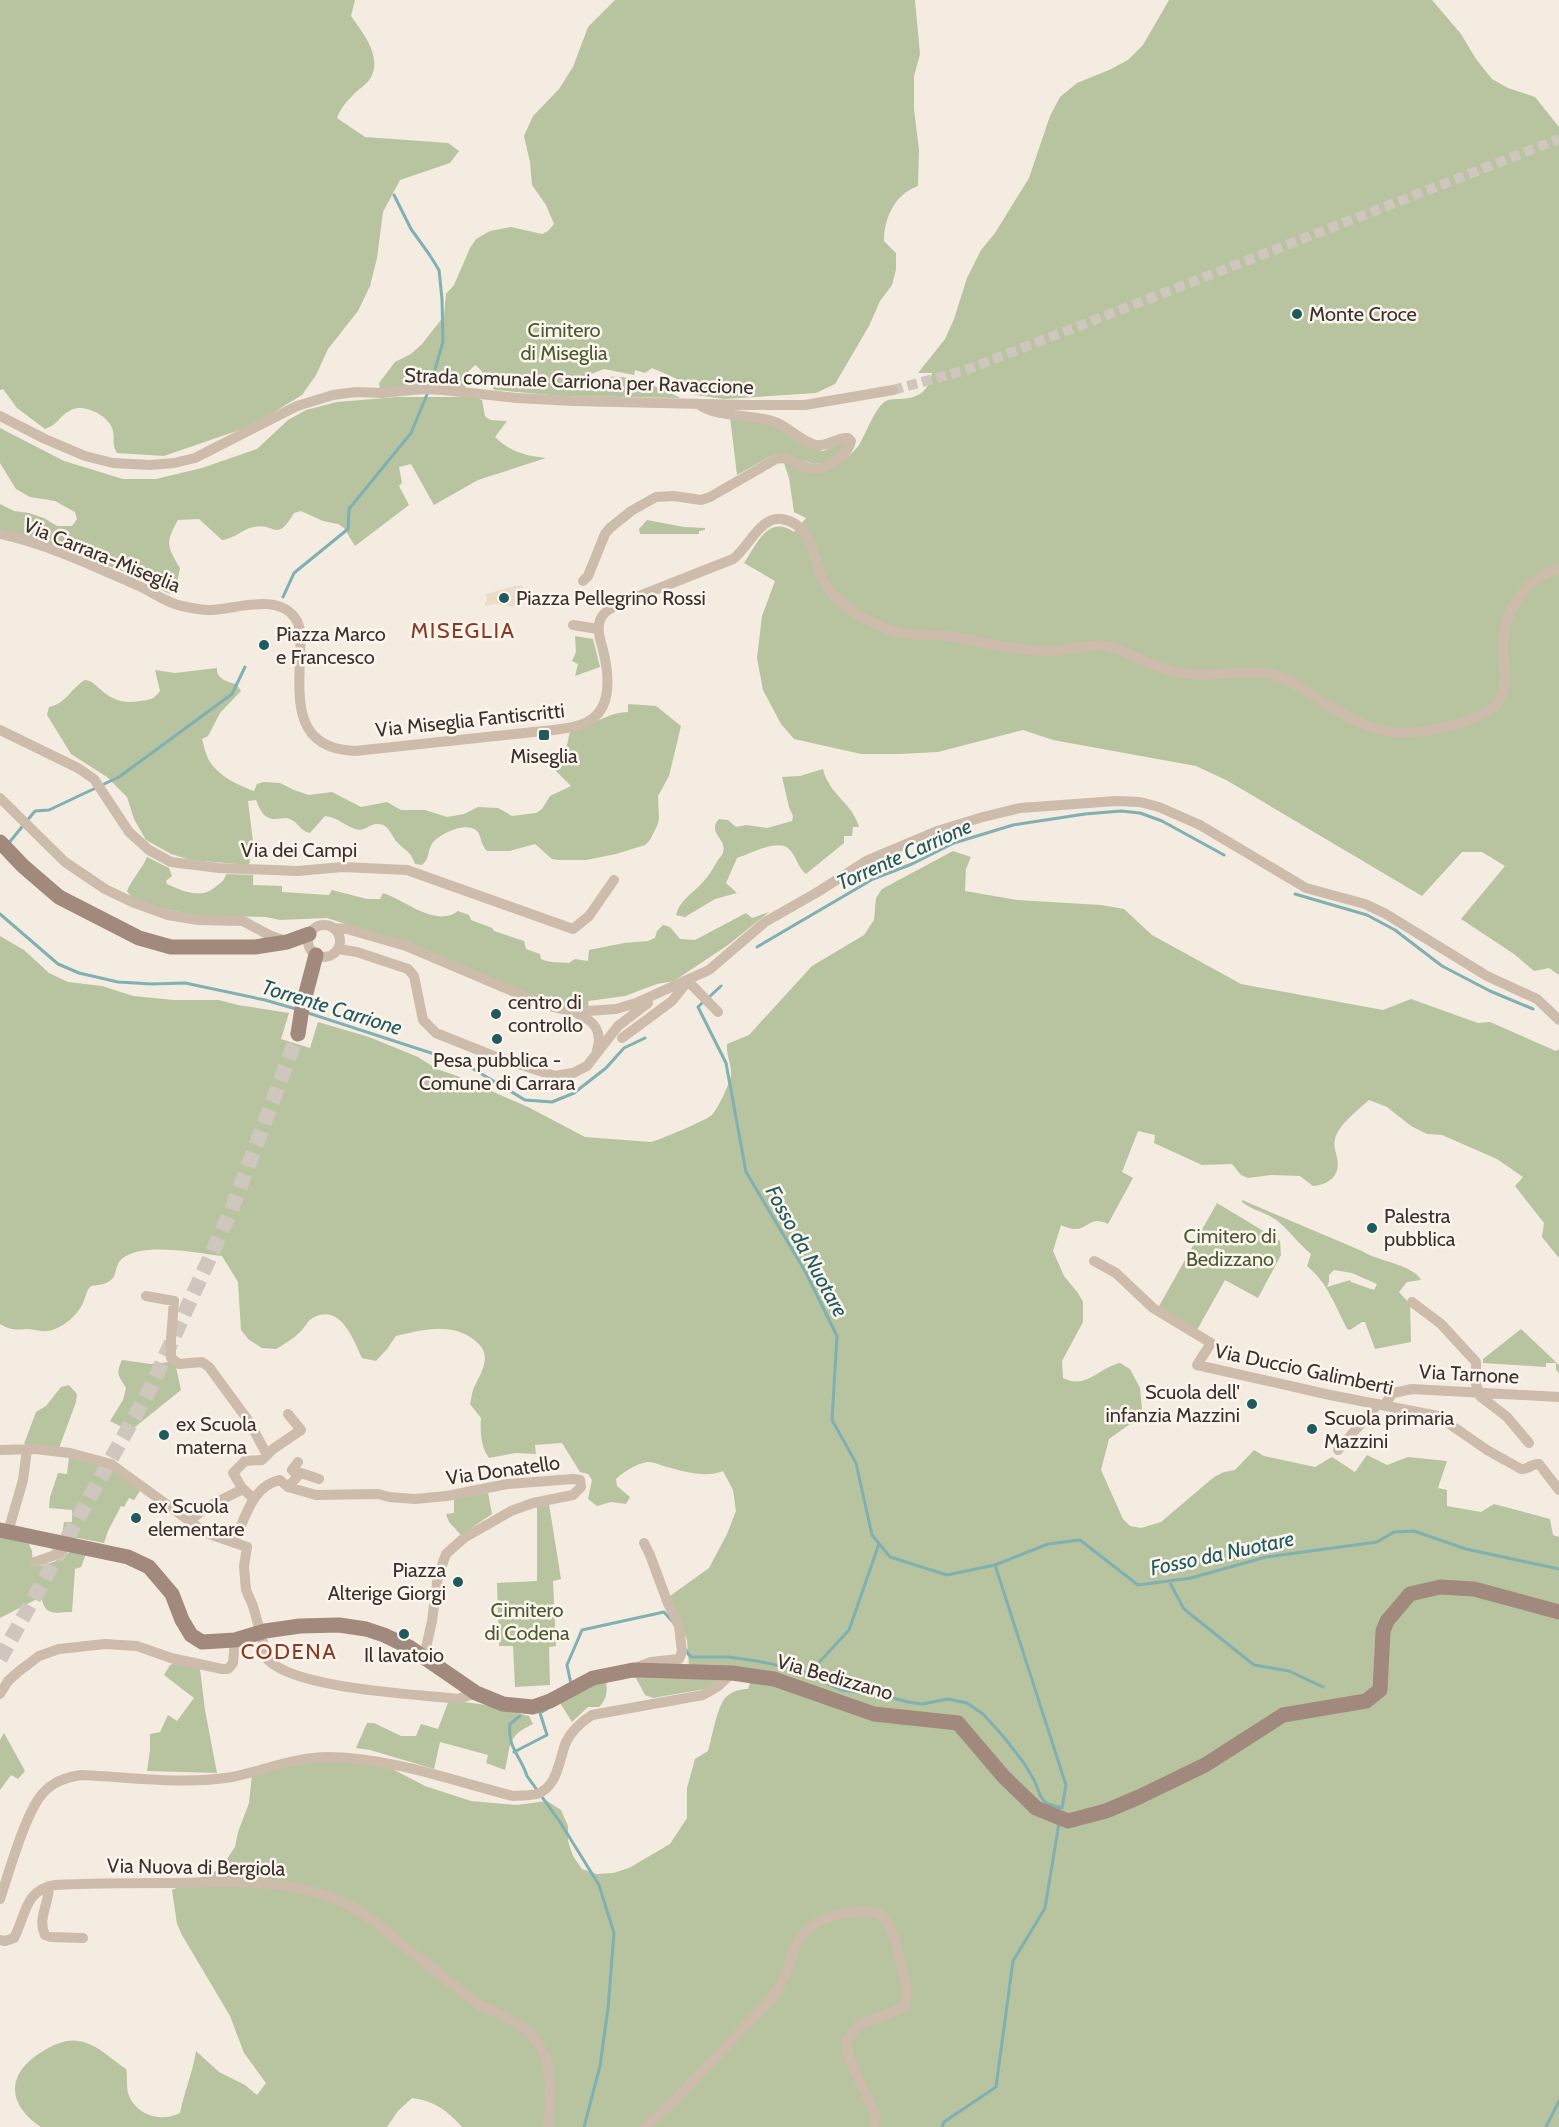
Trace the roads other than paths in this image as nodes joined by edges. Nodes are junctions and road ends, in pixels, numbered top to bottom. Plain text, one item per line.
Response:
1 (893, 390) tunnel mouth
2 (696, 403) junction
3 (0, 416) edge
4 (0, 534) edge
5 (1559, 569) edge
6 (583, 581) dead end
7 (294, 616) joint
8 (571, 622) dead end
9 (600, 622) junction
10 (0, 730) edge
11 (0, 798) edge
12 (0, 842) edge
13 (614, 880) dead end
14 (334, 928) junction
15 (287, 942) junction
16 (320, 948) junction
17 (688, 981) junction
18 (667, 988) junction
19 (574, 1012) junction
20 (718, 1012) dead end
21 (1559, 1020) edge
22 (300, 1029) tunnel mouth
23 (622, 1038) dead end
24 (594, 1059) junction
25 (1094, 1261) dead end
26 (146, 1296) dead end
27 (1412, 1302) dead end
28 (1478, 1392) junction
29 (1559, 1397) edge
30 (1381, 1405) junction
31 (288, 1414) dead end
32 (1529, 1443) dead end
33 (27, 1449) junction
34 (0, 1450) edge
35 (1338, 1450) dead end
36 (267, 1455) junction
37 (298, 1462) dead end
38 (298, 1476) junction
39 (320, 1479) dead end
40 (288, 1487) junction
41 (243, 1489) junction
42 (1559, 1490) edge
43 (254, 1499) junction
44 (189, 1522) junction
45 (4, 1531) edge
46 (68, 1543) junction
47 (234, 1543) junction
48 (644, 1543) dead end
49 (35, 1562) dead end
50 (1559, 1612) edge
51 (263, 1631) junction
52 (235, 1640) junction
53 (424, 1657) junction
54 (633, 1670) junction
55 (732, 1673) junction
56 (476, 1693) junction
57 (0, 1694) edge
58 (49, 1886) junction
59 (0, 1899) edge
60 (83, 1938) dead end
61 (0, 1940) edge
62 (548, 2127) edge
63 (645, 2127) edge
64 (874, 2127) edge

1 - 2 street, Strada comunale Carriona per Ravaccione
2 - 3 street, Strada comunale Carriona per Ravaccione
2 - 6 street
4 - 7 street, Via Carrara-Miseglia
5 - 9 street
7 - 9 street, Via Miseglia Fantiscritti
8 - 9 street
10 - 13 street, Via dei Campi
11 - 15 street
12 - 15 street
14 - 16 street
14 - 16 street
14 - 19 street
15 - 16 street
16 - 22 street
16 - 24 street
17 - 18 street
17 - 20 street
17 - 21 street
17 - 23 street
18 - 19 street
18 - 24 street
19 - 24 street
25 - 30 street, Via Duccio Galimberti
26 - 36 street
27 - 28 street
28 - 29 street, Via Tarnone
28 - 30 street, Via Tarnone
28 - 32 street
30 - 35 street, Via Tarnone
30 - 42 street, Via Duccio Galimberti
31 - 36 street
33 - 34 street
33 - 44 street
33 - 45 street
36 - 41 street
37 - 38 street
38 - 39 street
38 - 40 street
40 - 43 street
40 - 53 street, Via Donatello
41 - 43 street
41 - 44 street
43 - 47 street
44 - 47 street
45 - 46 street
46 - 49 street
46 - 52 street, Via Bedizzano
47 - 51 street
48 - 54 street
50 - 55 street, Via Bedizzano
51 - 52 street, Via Bedizzano
51 - 53 street, Via Bedizzano
51 - 56 street
52 - 57 street
53 - 56 street, Via Bedizzano
54 - 55 street, Via Bedizzano
54 - 56 street, Via Bedizzano
55 - 59 street
58 - 60 street
58 - 61 street
58 - 62 street, Via Nuova di Bergiola
63 - 64 street

